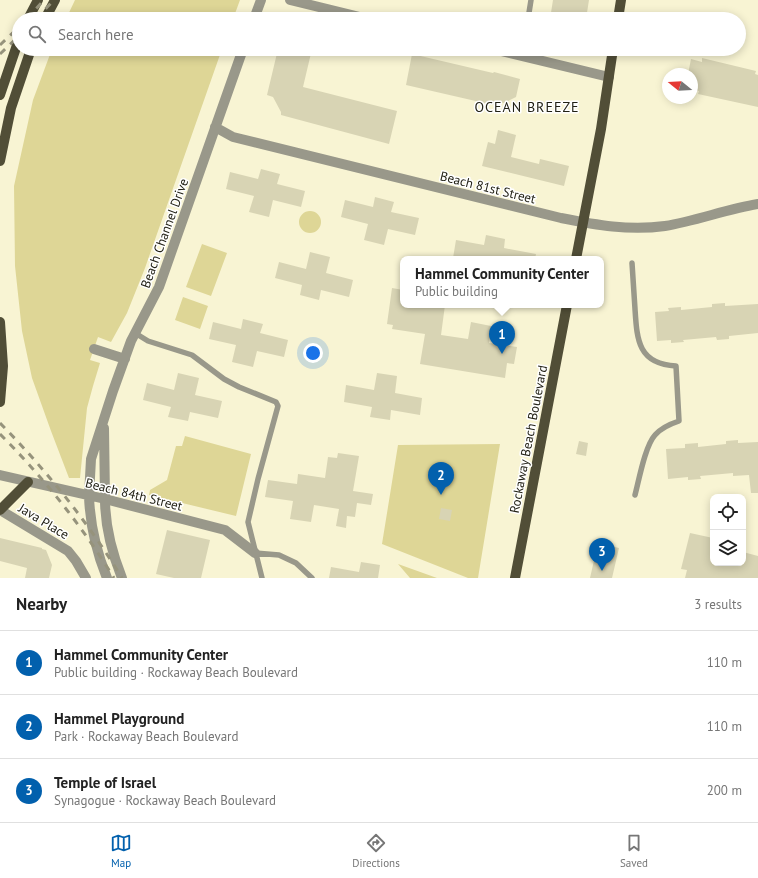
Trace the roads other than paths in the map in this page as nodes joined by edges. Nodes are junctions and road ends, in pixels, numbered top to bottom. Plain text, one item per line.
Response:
1 (38, 0) edge
2 (55, 0) edge
3 (261, 0) edge
4 (290, 0) edge
5 (532, 0) edge
6 (621, 0) edge
7 (32, 12) edge
8 (49, 12) edge
9 (257, 12) edge
10 (339, 12) edge
11 (529, 12) edge
12 (619, 12) edge
13 (13, 56) edge
14 (29, 56) edge
15 (240, 56) edge
16 (534, 56) edge
17 (612, 56) edge
18 (609, 77) junction
19 (0, 94) edge
20 (215, 127) junction
21 (0, 161) edge
22 (758, 204) edge
23 (583, 223) junction
24 (577, 256) edge
25 (632, 263) dead end
26 (566, 308) edge
27 (0, 322) edge
28 (135, 333) junction
29 (94, 349) dead end
30 (125, 359) junction
31 (0, 402) edge
32 (103, 422) junction
33 (0, 475) edge
34 (28, 482) junction
35 (635, 495) dead end
36 (89, 496) junction
37 (104, 500) junction
38 (0, 510) edge
39 (256, 553) junction
40 (86, 578) edge
41 (107, 578) edge
42 (122, 578) edge
43 (262, 578) edge
44 (312, 578) edge
45 (515, 578) edge

1 - 7 main road
2 - 8 main road
3 - 9 street
4 - 10 street
5 - 11 lane
6 - 12 main road
13 - 19 main road
14 - 21 main road
15 - 20 street, Beach Channel Drive
16 - 18 street
17 - 18 main road
18 - 23 main road
20 - 23 street, Beach 81st Street
20 - 28 street, Beach Channel Drive
22 - 23 street, Beach 81st Street
23 - 24 main road
25 - 35 lane
26 - 45 main road, Rockaway Beach Boulevard
27 - 31 main road
28 - 30 street, Beach Channel Drive
28 - 39 lane
29 - 30 street
30 - 32 street, Beach Channel Drive
32 - 36 street, Beach Channel Drive
32 - 37 street, Beach Channel Drive
33 - 34 street, Beach 84th Street
34 - 36 street, Beach 84th Street
34 - 38 main road
36 - 37 street, Beach 84th Street
36 - 41 street, Beach Channel Drive
37 - 39 street, Beach 84th Street
37 - 42 street, Beach Channel Drive
38 - 40 street, Java Place
39 - 43 lane
39 - 44 lane

